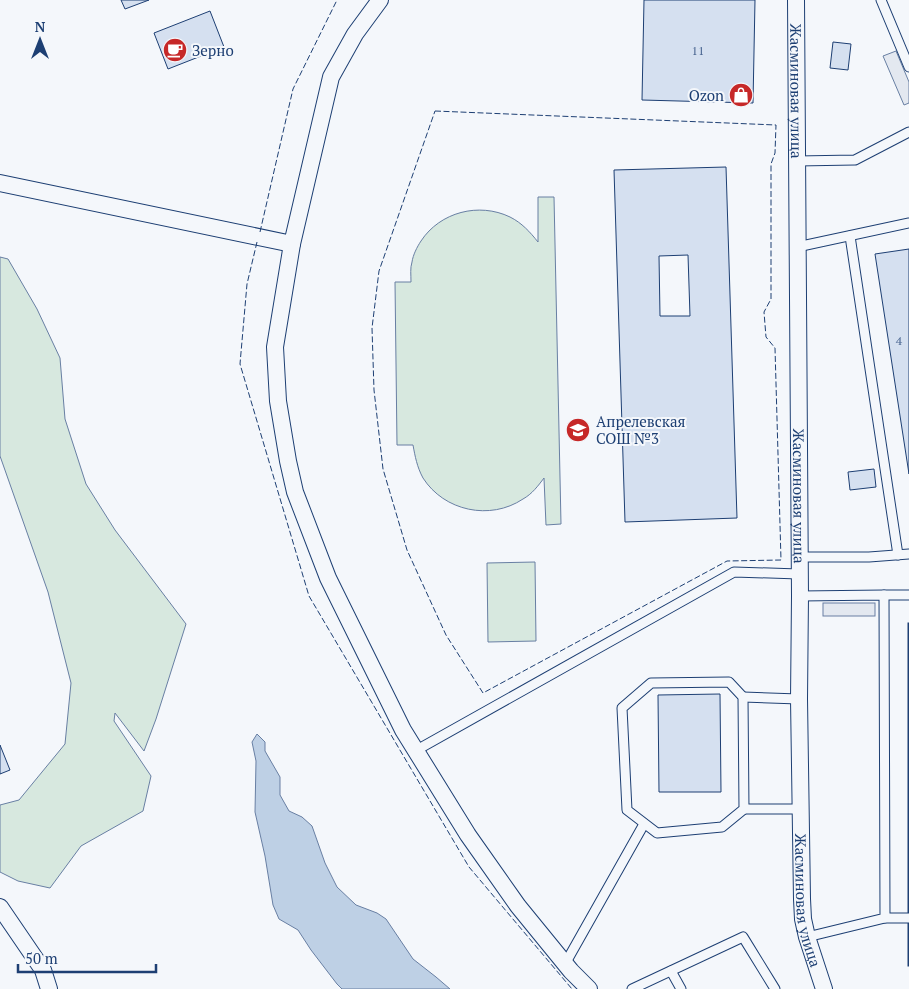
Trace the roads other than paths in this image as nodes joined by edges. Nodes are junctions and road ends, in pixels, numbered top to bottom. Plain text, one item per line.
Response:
1 (380, 0) edge
2 (796, 0) edge
3 (881, 0) edge
4 (909, 67) edge
5 (909, 132) edge
6 (797, 161) junction
7 (0, 183) edge
8 (909, 223) edge
9 (850, 236) junction
10 (292, 244) junction
11 (797, 247) junction
12 (909, 554) edge
13 (898, 555) junction
14 (799, 557) junction
15 (800, 574) junction
16 (884, 595) junction
17 (909, 595) edge
18 (800, 596) junction
19 (743, 698) junction
20 (799, 699) junction
21 (415, 751) junction
22 (744, 809) junction
23 (801, 809) junction
24 (644, 824) junction
25 (0, 907) edge
26 (885, 918) junction
27 (908, 918) edge
28 (807, 936) junction
29 (565, 964) junction
30 (671, 971) junction
31 (49, 989) edge
32 (589, 989) edge
33 (632, 989) edge
34 (681, 989) edge
35 (775, 989) edge
36 (824, 989) edge

1 - 10 street
2 - 6 street, Жасминовая улица
3 - 4 lane
5 - 6 lane
6 - 11 street, Жасминовая улица
7 - 10 street
8 - 9 lane
9 - 11 lane
9 - 13 lane
10 - 21 street
11 - 14 street, Жасминовая улица
12 - 13 lane
13 - 14 lane
14 - 15 street, Жасминовая улица
15 - 18 street, Жасминовая улица
15 - 21 lane
16 - 17 lane
16 - 18 lane
16 - 26 lane
18 - 20 street, Жасминовая улица
19 - 20 lane
19 - 22 lane
19 - 24 lane
20 - 23 street, Жасминовая улица
21 - 29 street
22 - 23 lane
22 - 24 lane
23 - 28 street, Жасминовая улица
24 - 29 lane
25 - 31 street
26 - 27 lane
26 - 28 lane
28 - 36 street, Жасминовая улица
29 - 32 street
30 - 33 lane
30 - 34 lane
30 - 35 lane

